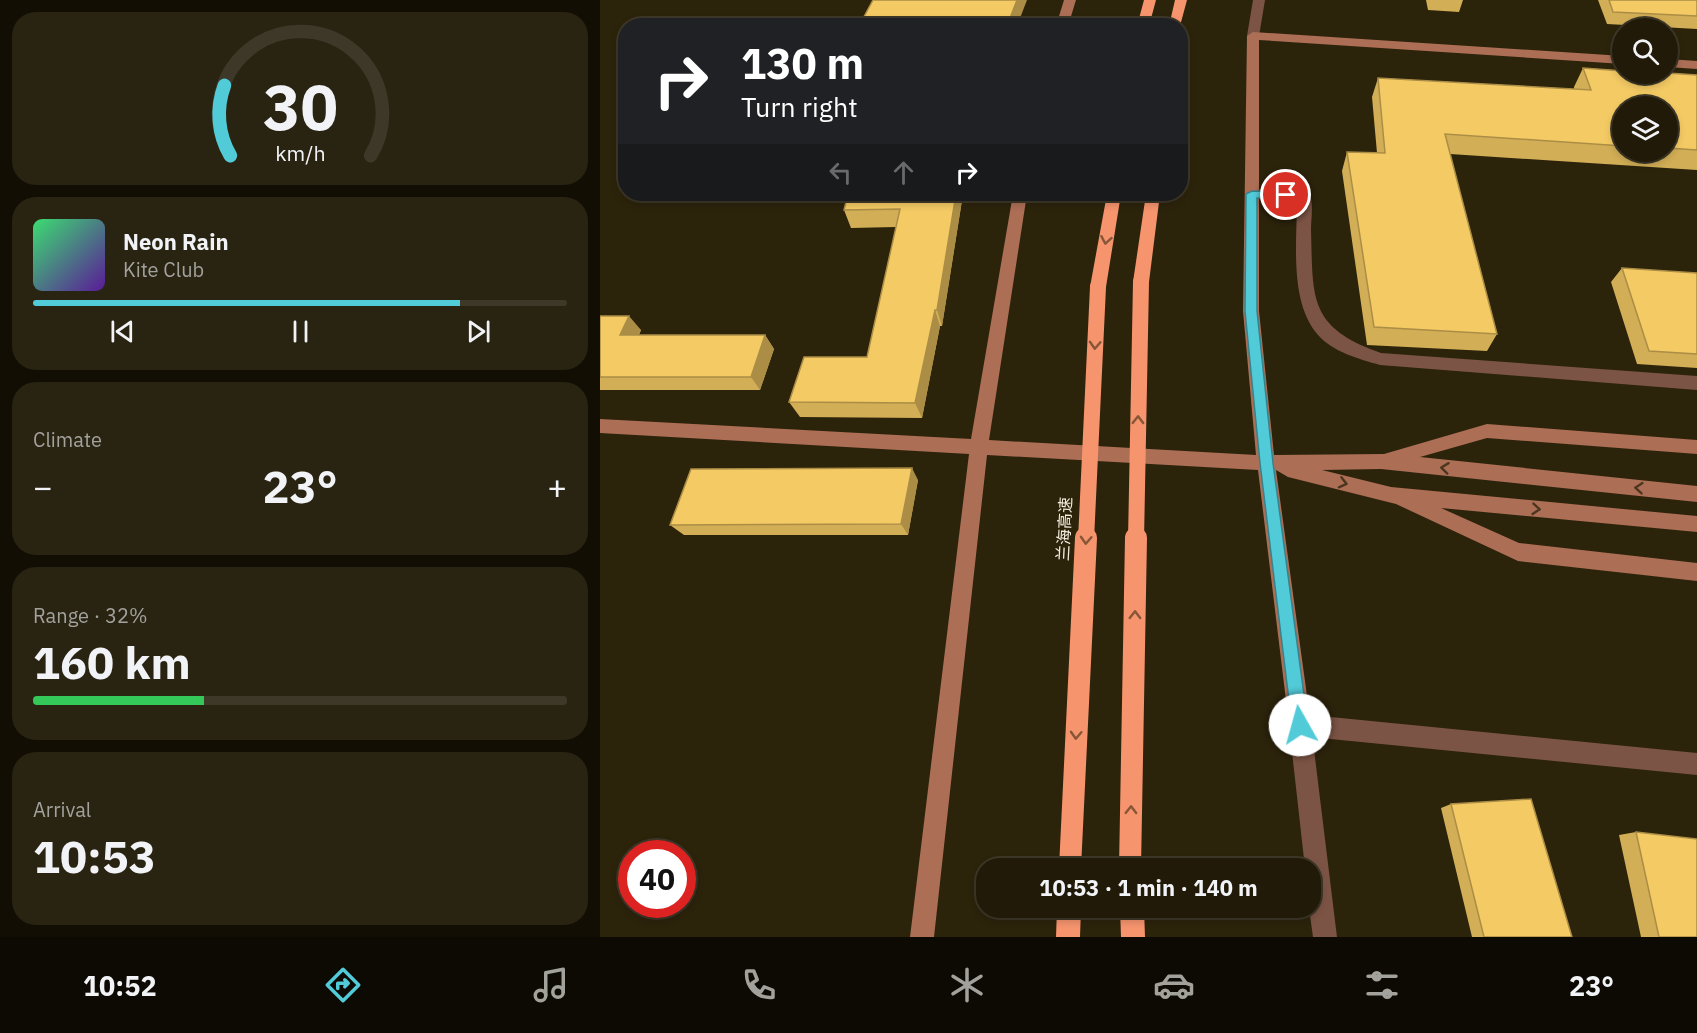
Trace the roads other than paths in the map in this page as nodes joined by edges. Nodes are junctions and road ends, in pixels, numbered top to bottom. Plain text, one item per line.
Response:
1 (1070, 0) edge
2 (1150, 0) edge
3 (1181, 0) edge
4 (1259, 0) edge
5 (1064, 18) edge
6 (1145, 18) edge
7 (1177, 18) edge
8 (1252, 36) junction
9 (1612, 59) edge
10 (1678, 64) edge
11 (1697, 65) edge
12 (1252, 194) junction
13 (1019, 201) edge
14 (1113, 201) edge
15 (1152, 201) edge
16 (1697, 383) edge
17 (600, 426) edge
18 (979, 445) junction
19 (1697, 447) edge
20 (1381, 461) junction
21 (1266, 463) junction
22 (1697, 494) edge
23 (1391, 495) junction
24 (1697, 524) edge
25 (1697, 572) edge
26 (1300, 725) junction
27 (1697, 764) edge
28 (1070, 858) edge
29 (1130, 858) edge
30 (1069, 918) edge
31 (1133, 918) edge
32 (921, 937) edge
33 (1068, 937) edge
34 (1134, 937) edge
35 (1325, 937) edge

1 - 5 street
2 - 6 highway
3 - 7 highway
4 - 8 street
8 - 9 street
8 - 12 street
10 - 11 street
12 - 16 street
12 - 21 street
13 - 18 street
14 -> 28 highway, 兰海高速, bridge
29 -> 15 highway, bridge
17 - 18 street
18 - 21 street
18 - 32 street
19 - 20 street
20 - 21 street
22 -> 20 street
21 -> 23 street
21 - 26 street
23 -> 24 street
23 - 25 street
26 - 27 street
26 - 35 street
30 - 33 highway
31 - 34 highway

